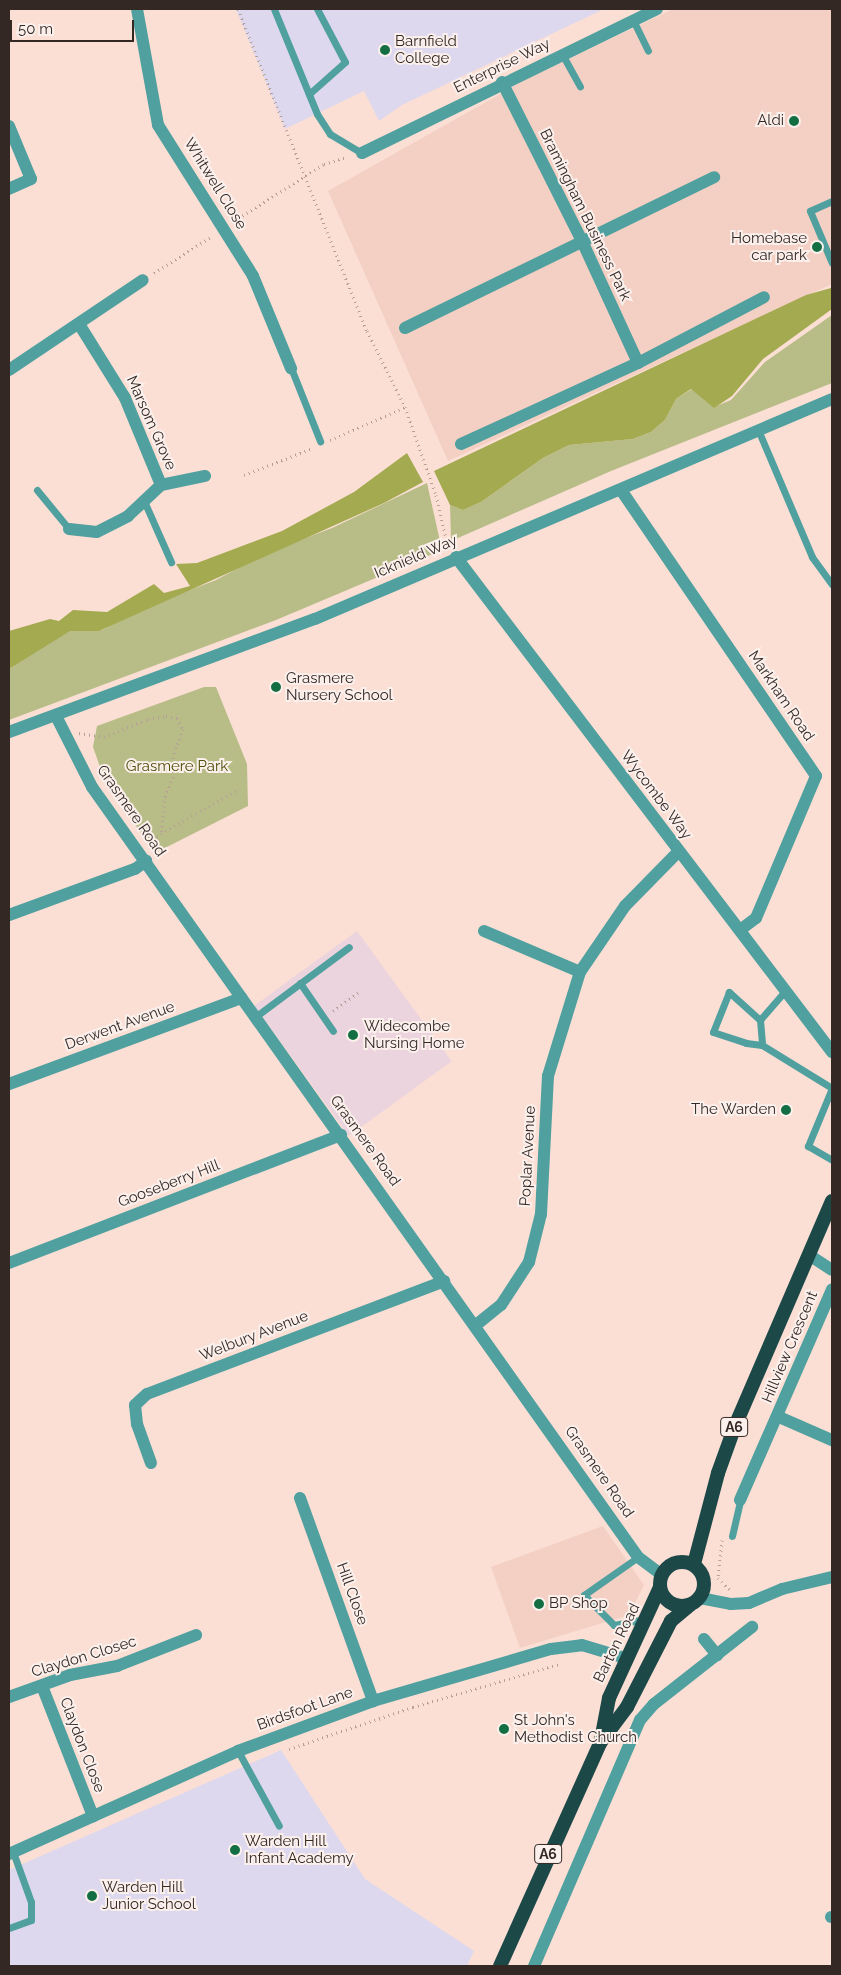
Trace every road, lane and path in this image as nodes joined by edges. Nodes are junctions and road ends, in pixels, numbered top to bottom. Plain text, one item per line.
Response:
1 (137, 9) edge
2 (238, 9) edge
3 (274, 9) edge
4 (317, 9) edge
5 (657, 9) edge
6 (633, 20) junction
7 (648, 51) dead end
8 (562, 54) junction
9 (502, 82) junction
10 (580, 86) dead end
11 (309, 94) junction
12 (9, 126) edge
13 (362, 154) junction
14 (305, 175) junction
15 (714, 177) dead end
16 (9, 189) edge
17 (832, 201) edge
18 (224, 228) junction
19 (582, 241) junction
20 (832, 263) edge
21 (143, 280) joint
22 (764, 297) dead end
23 (79, 324) junction
24 (405, 328) dead end
25 (638, 363) junction
26 (291, 368) joint
27 (9, 370) edge
28 (832, 399) edge
29 (759, 432) junction
30 (320, 441) dead end
31 (461, 444) dead end
32 (205, 476) dead end
33 (161, 485) junction
34 (37, 490) dead end
35 (621, 490) junction
36 (144, 501) junction
37 (69, 528) joint
38 (456, 557) junction
39 (171, 562) dead end
40 (832, 585) edge
41 (56, 716) junction
42 (9, 732) edge
43 (66, 737) junction
44 (239, 789) dead end
45 (160, 833) junction
46 (136, 848) junction
47 (678, 852) junction
48 (146, 861) junction
49 (9, 915) edge
50 (740, 930) junction
51 (484, 931) dead end
52 (349, 947) dead end
53 (580, 972) junction
54 (300, 983) junction
55 (785, 991) junction
56 (358, 993) dead end
57 (242, 998) junction
58 (255, 1017) junction
59 (324, 1017) junction
60 (760, 1020) junction
61 (333, 1031) dead end
62 (762, 1045) junction
63 (832, 1052) edge
64 (9, 1084) edge
65 (832, 1088) edge
66 (341, 1135) junction
67 (832, 1160) edge
68 (831, 1209) edge
69 (809, 1255) junction
70 (9, 1263) edge
71 (832, 1270) edge
72 (444, 1281) junction
73 (832, 1289) edge
74 (476, 1325) junction
75 (778, 1417) junction
76 (832, 1440) edge
77 (151, 1463) dead end
78 (300, 1498) dead end
79 (740, 1500) joint
80 (732, 1536) joint
81 (638, 1557) junction
82 (694, 1564) junction
83 (832, 1577) edge
84 (661, 1581) junction
85 (735, 1592) dead end
86 (695, 1602) junction
87 (647, 1618) junction
88 (752, 1627) dead end
89 (196, 1635) dead end
90 (704, 1639) dead end
91 (717, 1655) junction
92 (625, 1658) junction
93 (562, 1663) dead end
94 (42, 1686) junction
95 (9, 1697) edge
96 (373, 1701) junction
97 (600, 1743) junction
98 (238, 1751) junction
99 (282, 1752) dead end
100 (93, 1816) junction
101 (279, 1826) dead end
102 (11, 1853) edge
103 (9, 1928) edge
104 (500, 1966) edge
105 (534, 1966) edge

1 - 18 street, Whitwell Close
2 - 14 path
3 - 11 lane
4 - 11 lane
5 - 6 street, Enterprise Way
6 - 7 lane
6 - 8 street, Enterprise Way
8 - 9 street, Enterprise Way
8 - 10 lane
9 - 13 street, Enterprise Way
9 - 19 street, Bramingham Business Park
11 - 13 lane
12 - 16 street
13 - 14 path
14 - 18 path
14 - 38 path
15 - 19 street
17 - 20 lane
18 - 21 path
18 - 26 street, Whitwell Close
19 - 24 street
19 - 25 street, Bramingham Business Park
21 - 23 street
22 - 25 street
23 - 27 street
23 - 33 street, Marsom Grove
25 - 31 street
26 - 30 lane
28 - 29 street, Icknield Way
29 - 35 street, Icknield Way
29 - 40 lane
32 - 33 street, Marsom Grove
33 - 36 street, Marsom Grove
34 - 37 lane
35 - 38 street, Icknield Way
35 - 50 street, Markham Road
36 - 37 street, Marsom Grove
36 - 39 lane
38 - 41 street, Icknield Way
38 - 47 street, Wycombe Way
41 - 42 street, Icknield Way
41 - 43 street, Grasmere Road
43 - 45 path
43 - 46 street, Grasmere Road
44 - 45 path
45 - 46 path
46 - 48 street, Grasmere Road
47 - 50 street, Wycombe Way
47 - 53 street, Poplar Avenue
48 - 49 street
48 - 57 street, Grasmere Road
50 - 55 street, Wycombe Way
51 - 53 street
52 - 54 lane
53 - 74 street, Poplar Avenue
54 - 58 lane
54 - 59 lane
55 - 60 lane
55 - 63 street, Wycombe Way
56 - 59 path
57 - 58 street, Grasmere Road
57 - 64 street, Derwent Avenue
58 - 66 street, Grasmere Road
59 - 61 lane
60 - 62 lane
60 - 62 lane
62 - 65 lane
65 - 67 lane
66 - 70 street, Gooseberry Hill
66 - 72 street, Grasmere Road
68 - 69 highway, A6
69 - 71 street
69 - 82 highway, A6
72 - 74 street, Grasmere Road
72 - 77 street, Welbury Avenue
73 - 75 street, Hillview Crescent
74 - 81 street, Grasmere Road
75 - 76 street, Hillview Crescent
75 - 79 street, Hillview Crescent
78 - 96 street, Hill Close
79 - 80 lane
80 - 85 path
81 - 84 street, Grasmere Road
81 - 87 lane
82 - 84 highway
82 - 86 highway
83 - 86 street
84 - 86 highway
84 - 87 highway, Barton Road / A6
86 - 97 highway, Barton Road / A6
87 - 92 highway, Barton Road / A6
88 - 91 street
89 - 94 street, Claydon Closec
90 - 91 street
91 - 105 street
92 - 96 street, Birdsfoot Lane
92 - 97 highway, Barton Road / A6
93 - 99 path
94 - 95 street, Claydon Closec
94 - 100 street, Claydon Close
96 - 98 street, Birdsfoot Lane
97 - 104 highway, Barton Road / A6
98 - 100 street, Birdsfoot Lane
98 - 101 lane
100 - 102 street, Birdsfoot Lane
102 - 103 lane

